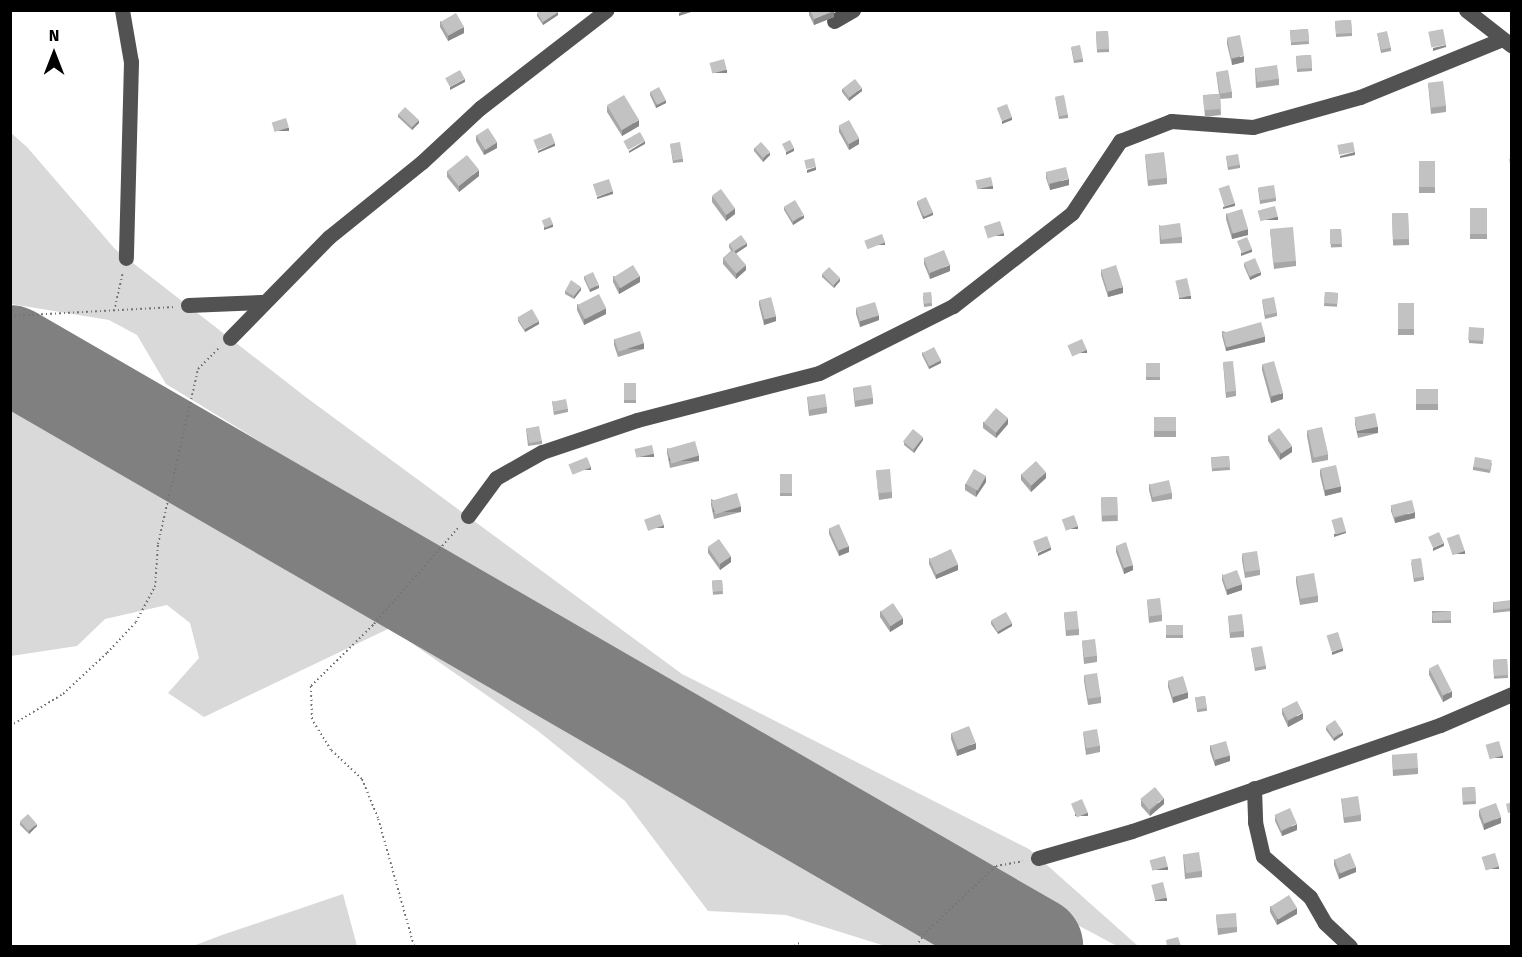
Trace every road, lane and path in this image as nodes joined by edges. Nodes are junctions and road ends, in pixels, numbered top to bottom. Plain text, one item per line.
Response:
1 (122, 10) edge
2 (607, 10) edge
3 (853, 10) edge
4 (1466, 10) edge
5 (834, 21) edge
6 (1506, 43) edge
7 (126, 258) joint
8 (261, 302) junction
9 (188, 306) joint
10 (114, 311) junction
11 (10, 316) edge
12 (230, 338) joint
13 (468, 516) joint
14 (1512, 694) edge
15 (10, 726) edge
16 (1254, 788) junction
17 (1038, 858) joint
18 (801, 942) dead end
19 (414, 946) edge
20 (794, 946) edge
21 (916, 946) edge
22 (1350, 946) edge

1 - 7 street
2 - 8 street
3 - 5 street
4 - 6 street
6 - 13 street
7 - 10 path
8 - 9 street
8 - 12 street
9 - 10 path
10 - 11 path
12 - 15 path
13 - 19 path
14 - 16 street
16 - 17 street
16 - 22 street
17 - 21 path
18 - 20 path

